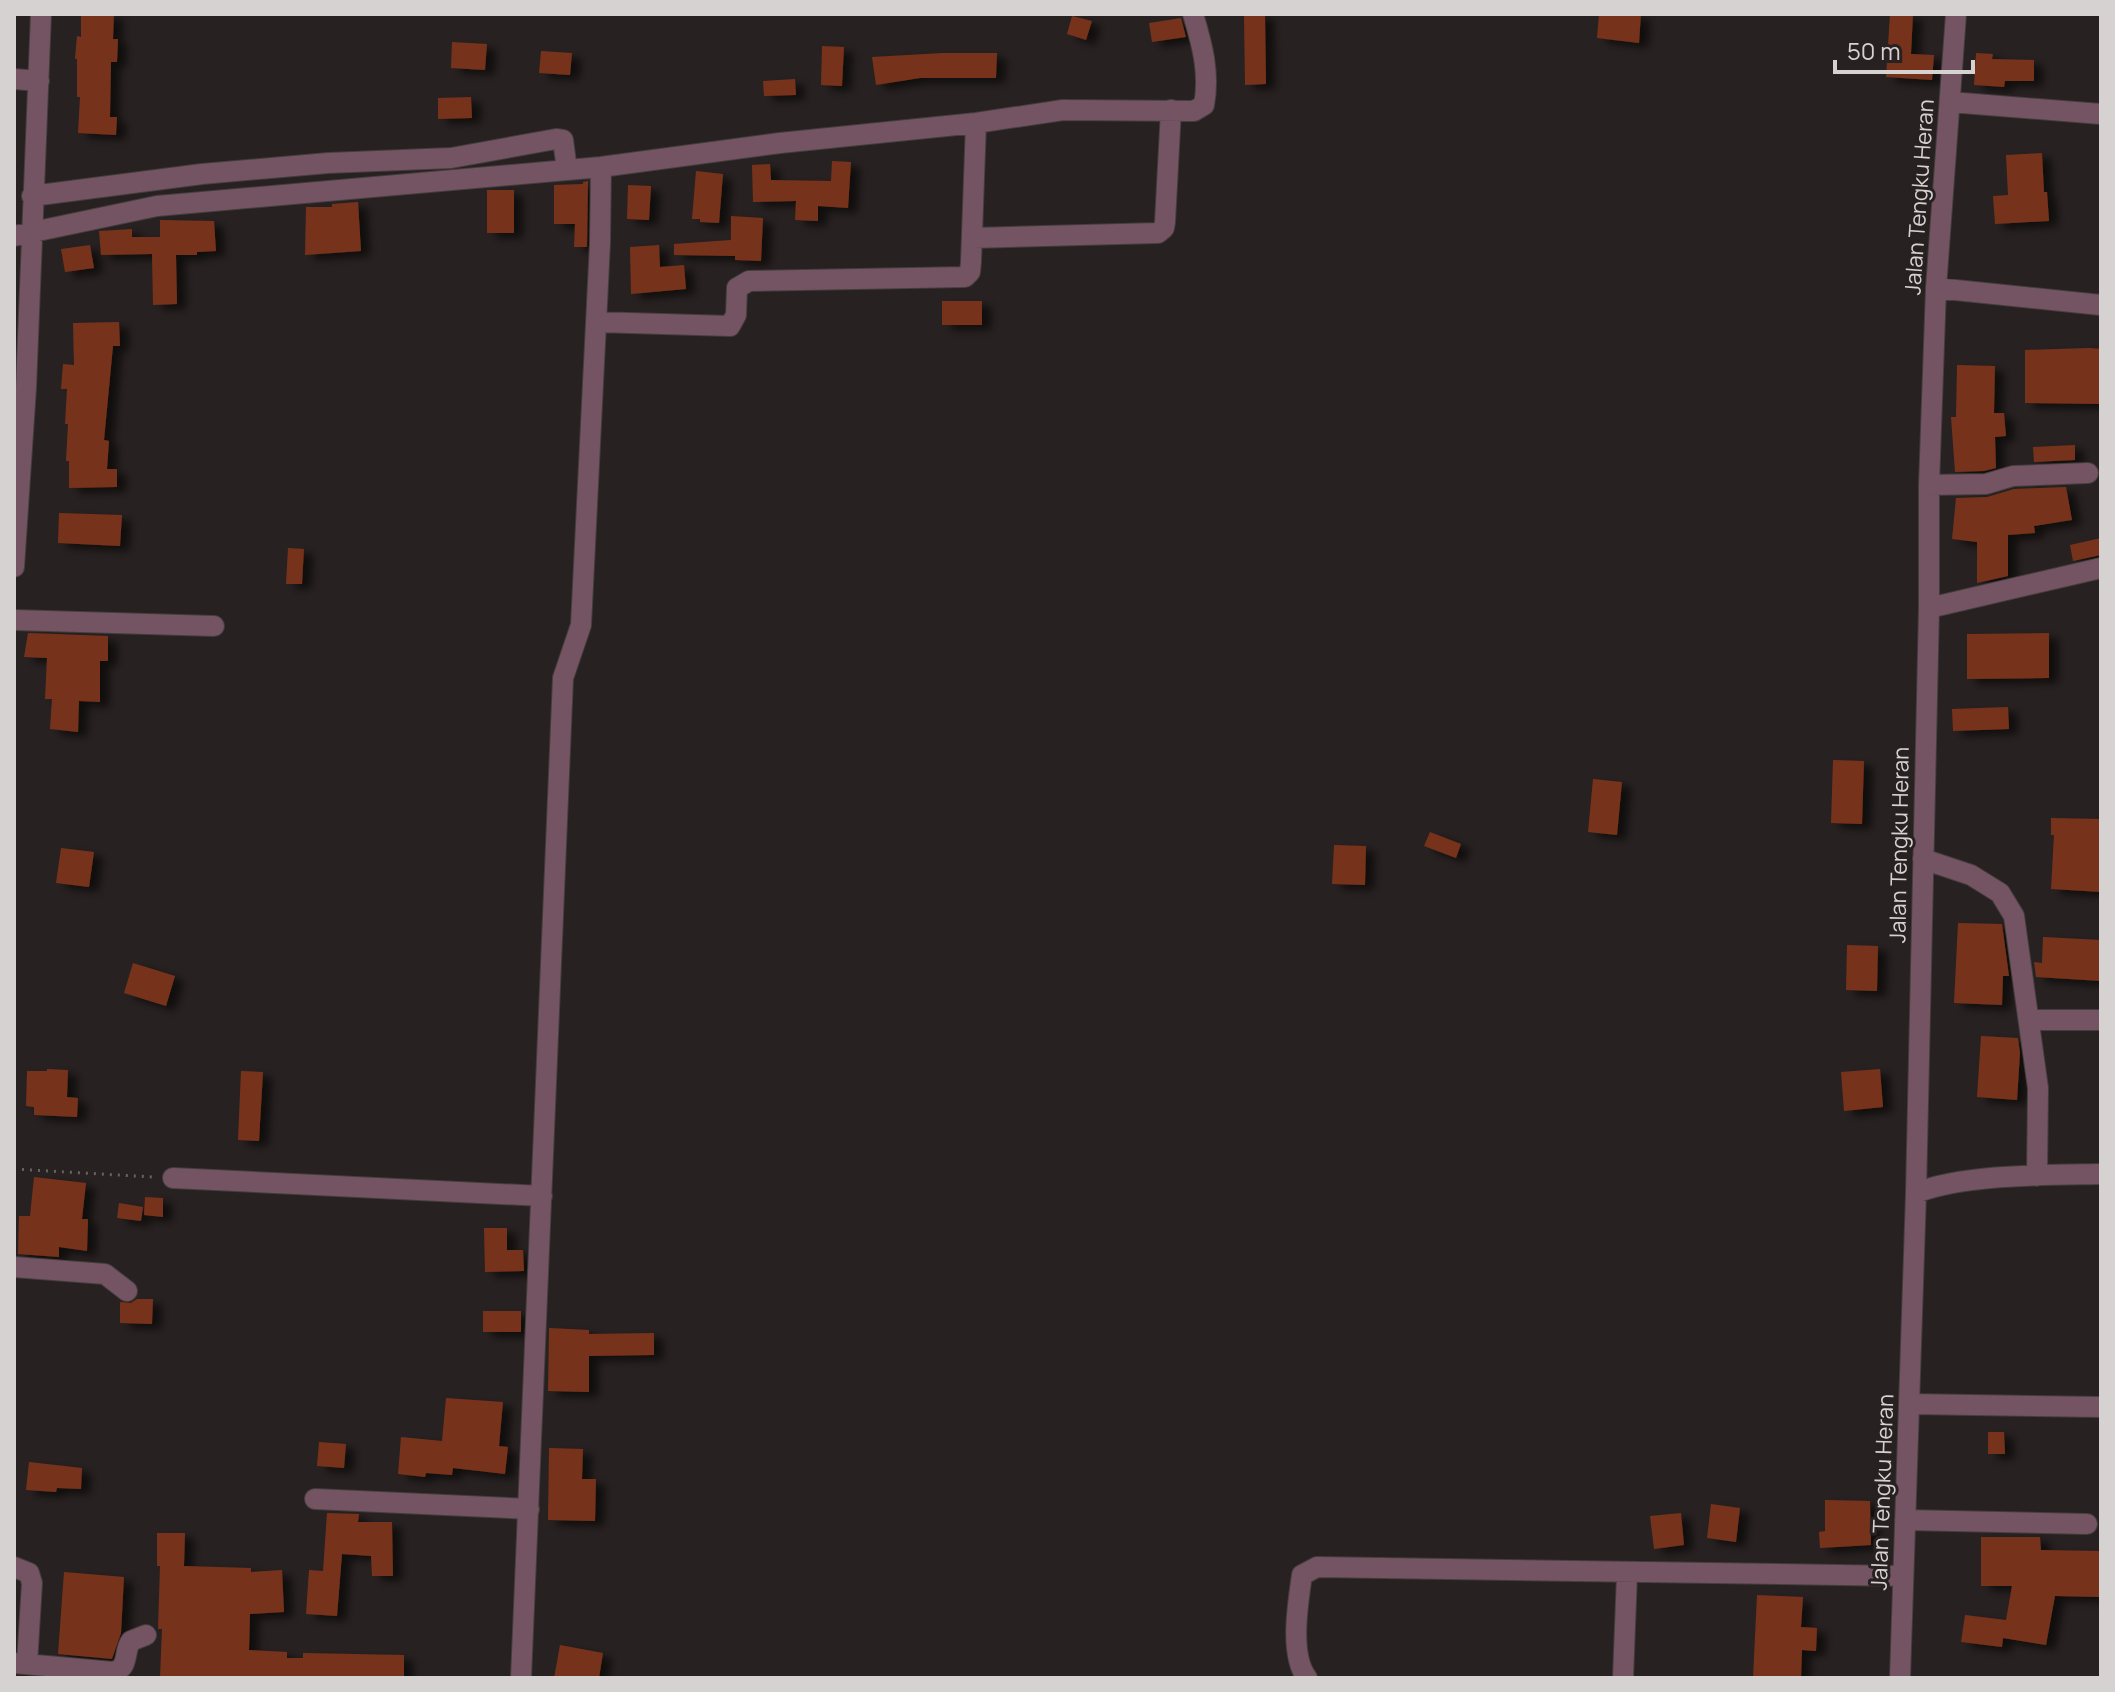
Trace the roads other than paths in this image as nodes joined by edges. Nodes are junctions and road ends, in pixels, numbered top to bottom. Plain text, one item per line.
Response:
1 (41, 14) edge
2 (1193, 14) edge
3 (1956, 14) edge
4 (14, 79) edge
5 (39, 81) junction
6 (1950, 102) junction
7 (1171, 110) junction
8 (2101, 114) edge
9 (976, 123) junction
10 (567, 161) junction
11 (601, 167) junction
12 (32, 196) junction
13 (22, 235) edge
14 (972, 238) junction
15 (1936, 288) junction
16 (2101, 305) edge
17 (596, 322) junction
18 (20, 388) edge
19 (2088, 473) dead end
20 (1929, 485) junction
21 (17, 496) edge
22 (14, 567) edge
23 (2101, 568) edge
24 (1929, 608) junction
25 (14, 620) edge
26 (214, 626) dead end
27 (1923, 859) junction
28 (2029, 1020) junction
29 (2101, 1020) edge
30 (2101, 1174) edge
31 (2037, 1176) junction
32 (173, 1178) road end
33 (1916, 1193) junction
34 (542, 1196) junction
35 (14, 1267) edge
36 (127, 1291) dead end
37 (1910, 1404) junction
38 (2101, 1407) edge
39 (315, 1499) dead end
40 (529, 1509) junction
41 (1905, 1520) junction
42 (2087, 1524) dead end
43 (14, 1567) edge
44 (1627, 1574) junction
45 (1902, 1576) junction
46 (146, 1635) dead end
47 (20, 1664) edge
48 (521, 1678) edge
49 (1307, 1678) edge
50 (1623, 1678) edge
51 (1900, 1678) edge

1 - 5 street
2 - 7 street
3 - 6 street, Jalan Tengku Heran
4 - 5 street
5 - 12 street
6 - 8 street
6 - 15 street, Jalan Tengku Heran
7 - 9 street
7 - 14 street
9 - 11 street
9 - 14 street
10 - 11 street
10 - 12 street
10 - 13 street
11 - 17 street
12 - 13 street
13 - 18 street
14 - 17 street
15 - 16 street
15 - 20 street, Jalan Tengku Heran
17 - 34 street
18 - 21 street
19 - 20 street
20 - 24 street, Jalan Tengku Heran
21 - 22 street
23 - 24 street
24 - 27 street, Jalan Tengku Heran
25 - 26 street
27 - 28 street
27 - 33 street, Jalan Tengku Heran
28 - 29 street
28 - 31 street
30 - 31 street
31 - 33 street
32 - 34 street
33 - 37 street, Jalan Tengku Heran
34 - 40 street
35 - 36 street
37 - 38 street
37 - 41 street, Jalan Tengku Heran
39 - 40 street
40 - 48 street
41 - 42 street
41 - 45 street, Jalan Tengku Heran
43 - 47 street
44 - 45 street
44 - 49 street
44 - 50 street
45 - 51 street, Jalan Tengku Heran
46 - 47 street

